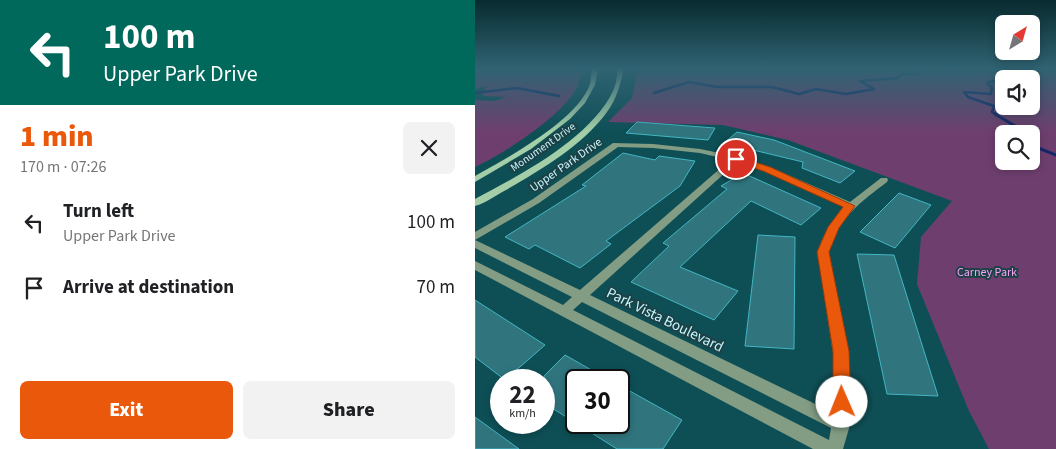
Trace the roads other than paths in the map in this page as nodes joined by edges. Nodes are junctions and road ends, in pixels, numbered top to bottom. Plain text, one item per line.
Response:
1 (590, 90) edge
2 (616, 90) edge
3 (736, 159) junction
4 (475, 178) edge
5 (884, 180) dead end
6 (475, 203) edge
7 (850, 206) junction
8 (475, 237) edge
9 (475, 244) edge
10 (475, 265) edge
11 (580, 296) junction
12 (564, 311) junction
13 (842, 425) junction
14 (830, 449) edge
15 (835, 449) edge

1 - 4 main road, Monument Drive
2 - 6 main road, Monument Drive
3 - 7 street, Upper Park Drive
3 - 8 street, Upper Park Drive
3 - 11 street
5 - 7 street
7 - 13 street
9 - 11 street, Park Vista Boulevard
10 - 12 street
11 - 12 street
11 - 13 street, Park Vista Boulevard
12 - 14 street
13 - 15 street

